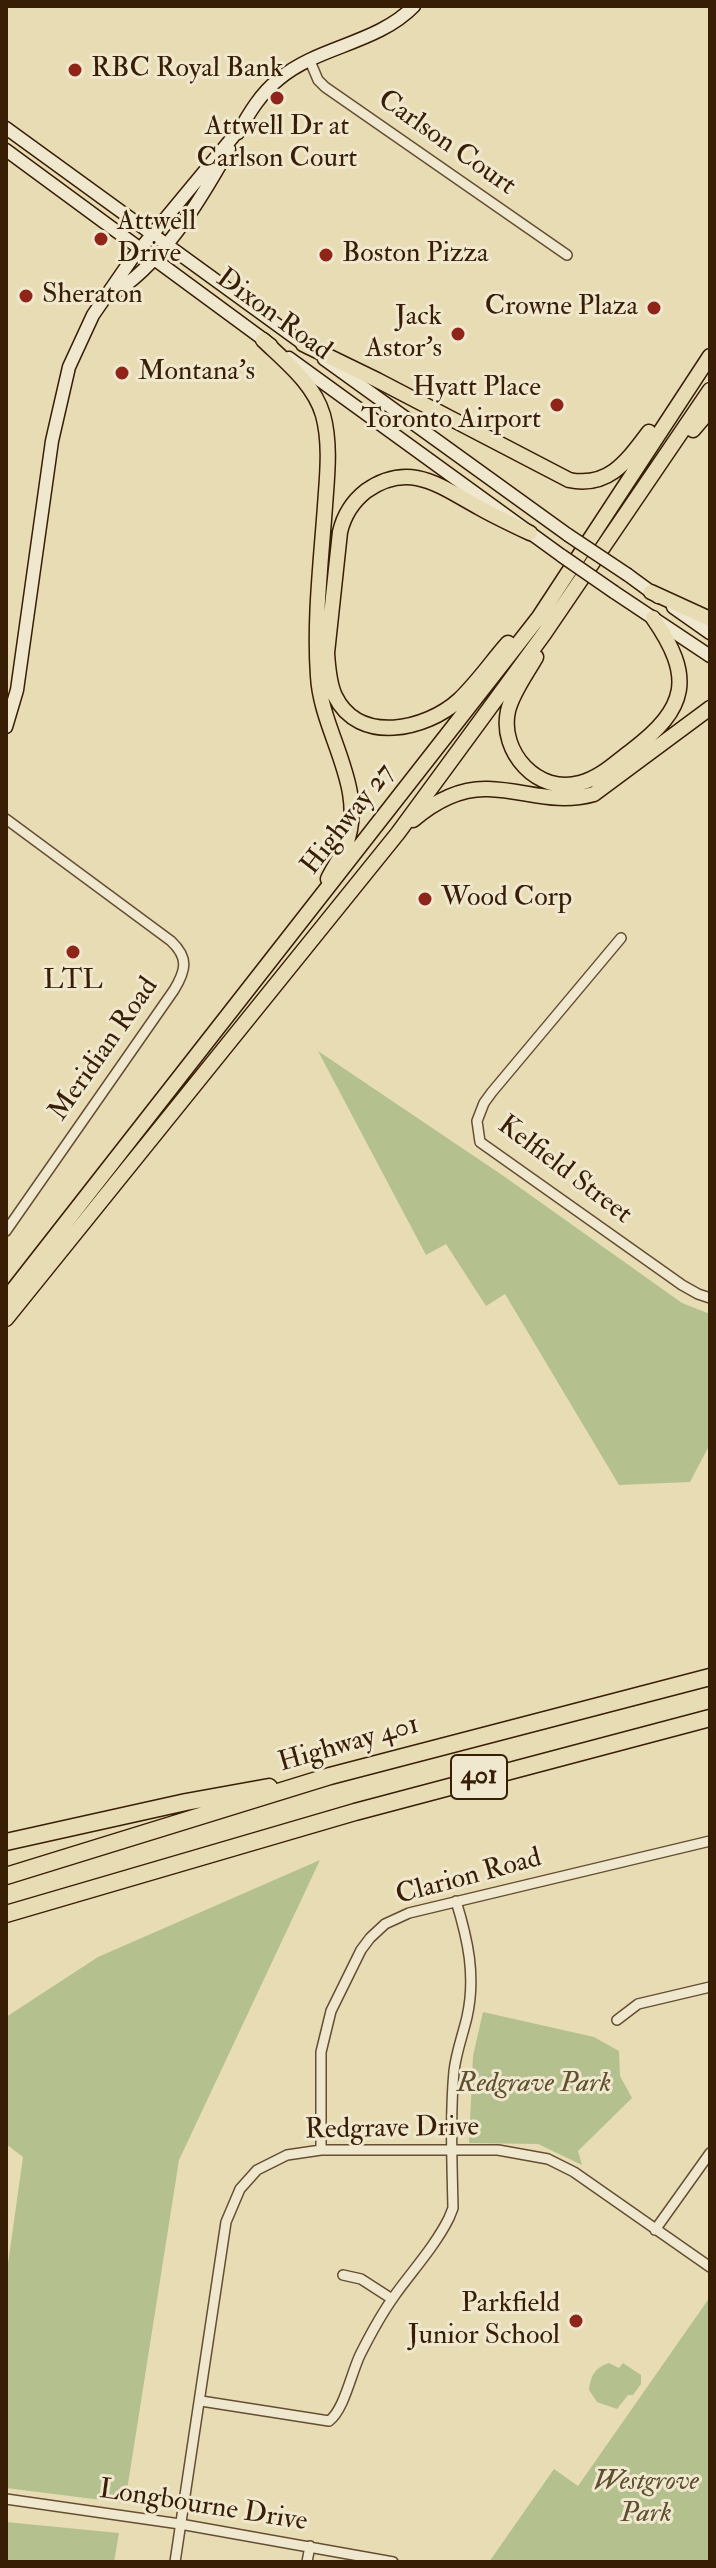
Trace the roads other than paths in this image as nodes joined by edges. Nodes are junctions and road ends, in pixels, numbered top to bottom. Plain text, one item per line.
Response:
1 (414, 6) edge
2 (310, 61) junction
3 (242, 126) junction
4 (6, 128) edge
5 (6, 150) edge
6 (152, 235) junction
7 (167, 245) junction
8 (140, 250) junction
9 (567, 255) dead end
10 (155, 259) junction
11 (105, 298) junction
12 (263, 340) junction
13 (303, 344) junction
14 (710, 356) edge
15 (710, 390) edge
16 (678, 404) junction
17 (710, 410) edge
18 (664, 459) junction
19 (530, 533) junction
20 (651, 592) junction
21 (539, 617) junction
22 (653, 618) junction
23 (710, 619) edge
24 (710, 633) edge
25 (544, 634) junction
26 (710, 656) edge
27 (710, 708) edge
28 (6, 727) edge
29 (6, 819) edge
30 (398, 833) junction
31 (316, 905) junction
32 (621, 938) dead end
33 (6, 1231) edge
34 (710, 1298) edge
35 (6, 1299) edge
36 (6, 1319) edge
37 (710, 1677) edge
38 (710, 1718) edge
39 (330, 1776) junction
40 (710, 1841) edge
41 (6, 1842) edge
42 (6, 1876) edge
43 (456, 1901) junction
44 (6, 1914) edge
45 (710, 1987) edge
46 (617, 2020) dead end
47 (453, 2149) junction
48 (321, 2150) junction
49 (710, 2153) edge
50 (655, 2230) junction
51 (710, 2267) edge
52 (343, 2275) dead end
53 (392, 2299) junction
54 (201, 2401) junction
55 (6, 2499) edge
56 (180, 2524) junction
57 (310, 2546) junction
58 (175, 2562) edge
59 (307, 2562) edge
60 (393, 2562) edge

1 - 2 main road
2 - 3 main road
2 - 9 street, Carlson Court
3 - 6 main road
3 - 7 main road
4 - 6 main road, Dixon Road
5 - 8 main road, Dixon Road
6 - 7 main road, Dixon Road
6 - 8 main road
7 - 10 main road
7 - 13 main road, Dixon Road
8 - 10 main road, Dixon Road
8 - 11 main road
10 - 11 main road
10 - 12 main road, Dixon Road
11 - 28 main road
12 - 19 main road, Dixon Road
12 - 31 main road
13 - 16 main road
13 - 20 main road, Dixon Road, bridge
14 - 16 main road, Highway 27
15 - 18 main road, Highway 27
16 - 21 main road, Highway 27
17 - 18 main road
18 - 25 main road, Highway 27
19 - 21 main road
19 - 22 main road, Dixon Road, bridge
20 - 23 main road
20 - 24 main road, Dixon Road
21 - 31 main road, Highway 27
22 - 25 main road
22 - 26 main road, Dixon Road
25 - 30 main road, Highway 27
27 - 30 main road
29 - 33 street, Meridian Road
30 - 36 main road, Highway 27
31 - 35 main road, Highway 27
32 - 34 street, Kelfield Street
37 - 39 highway, Highway 401 / 401
38 - 44 highway, 401
39 - 41 highway
39 - 42 highway, Highway 401 / 401
40 - 43 street, Clarion Road
43 - 47 street
43 - 48 street, Clarion Road
45 - 46 street
47 - 48 street, Redgrave Drive
47 - 50 street, Redgrave Drive
47 - 53 street
48 - 54 street, Redgrave Drive
49 - 50 street
50 - 51 street, Redgrave Drive
52 - 53 street
53 - 54 street
54 - 56 street, Redgrave Drive
55 - 56 street, Longbourne Drive
56 - 57 street, Longbourne Drive
56 - 58 street, Redgrave Drive
57 - 59 street
57 - 60 street, Longbourne Drive

